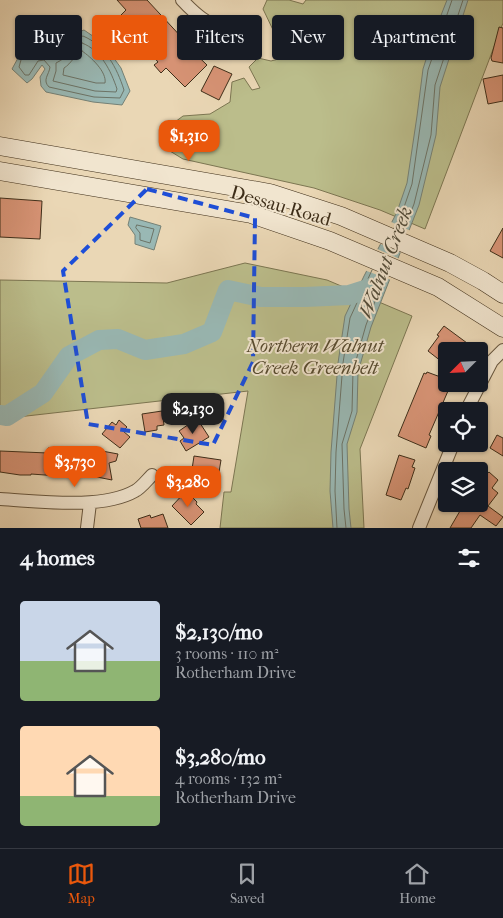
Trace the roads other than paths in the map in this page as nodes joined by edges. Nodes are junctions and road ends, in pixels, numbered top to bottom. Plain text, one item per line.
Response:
1 (182, 0) edge
2 (196, 15) edge
3 (0, 146) edge
4 (0, 171) edge
5 (503, 294) edge
6 (503, 328) edge
7 (503, 350) edge
8 (471, 402) edge
9 (450, 452) edge
10 (152, 475) dead end
11 (0, 499) edge
12 (90, 502) junction
13 (87, 528) edge
14 (419, 528) edge

1 - 2 street
3 - 5 main road, Dessau Road
4 - 6 main road, Dessau Road
7 - 8 street
9 - 14 street
10 - 12 street
11 - 12 street
12 - 13 street

